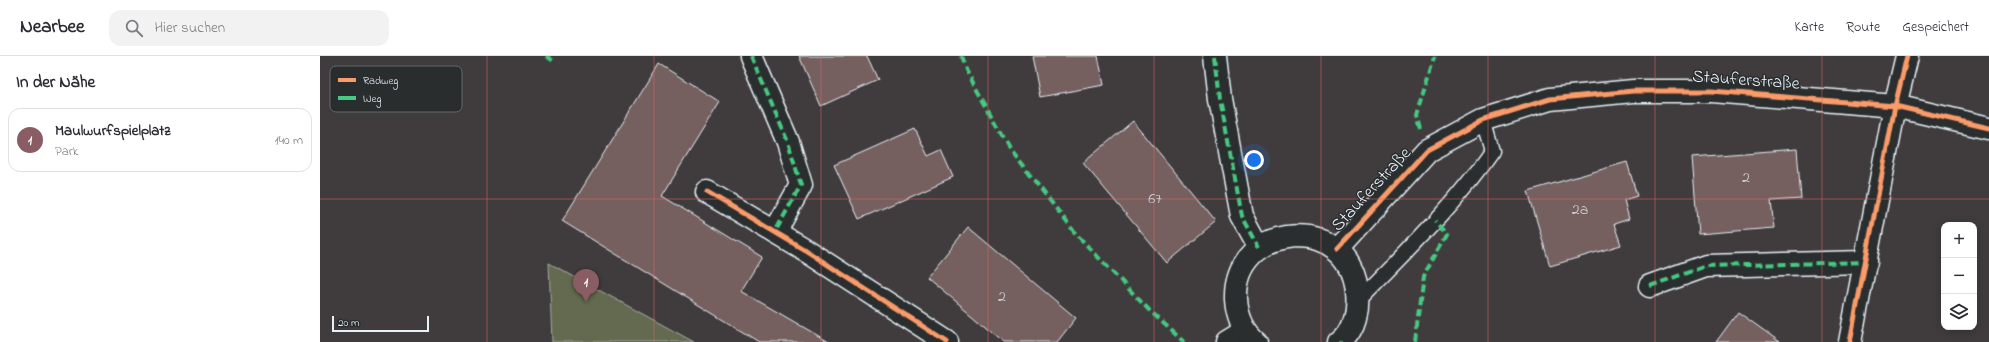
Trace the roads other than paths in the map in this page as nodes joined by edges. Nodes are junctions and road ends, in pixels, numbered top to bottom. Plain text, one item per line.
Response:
1 (751, 56) edge
2 (1215, 56) edge
3 (1907, 56) edge
4 (1896, 106) junction
5 (1483, 120) junction
6 (1989, 128) edge
7 (707, 192) dead end
8 (775, 232) junction
9 (1259, 247) junction
10 (1336, 249) junction
11 (1866, 262) junction
12 (1650, 286) dead end
13 (1358, 301) junction
14 (1243, 338) edge
15 (947, 342) edge
16 (1339, 342) edge
17 (1850, 342) edge

1 - 8 street
2 - 9 street
3 - 4 street
4 - 5 street, Stauferstraße
4 - 6 street, Stauferstraße
4 - 11 street
5 - 10 street, Stauferstraße
5 - 13 lane
7 - 8 street
8 - 15 street
9 - 10 street
9 - 14 street
10 - 13 street
11 - 12 street
11 - 17 street
13 - 16 street

